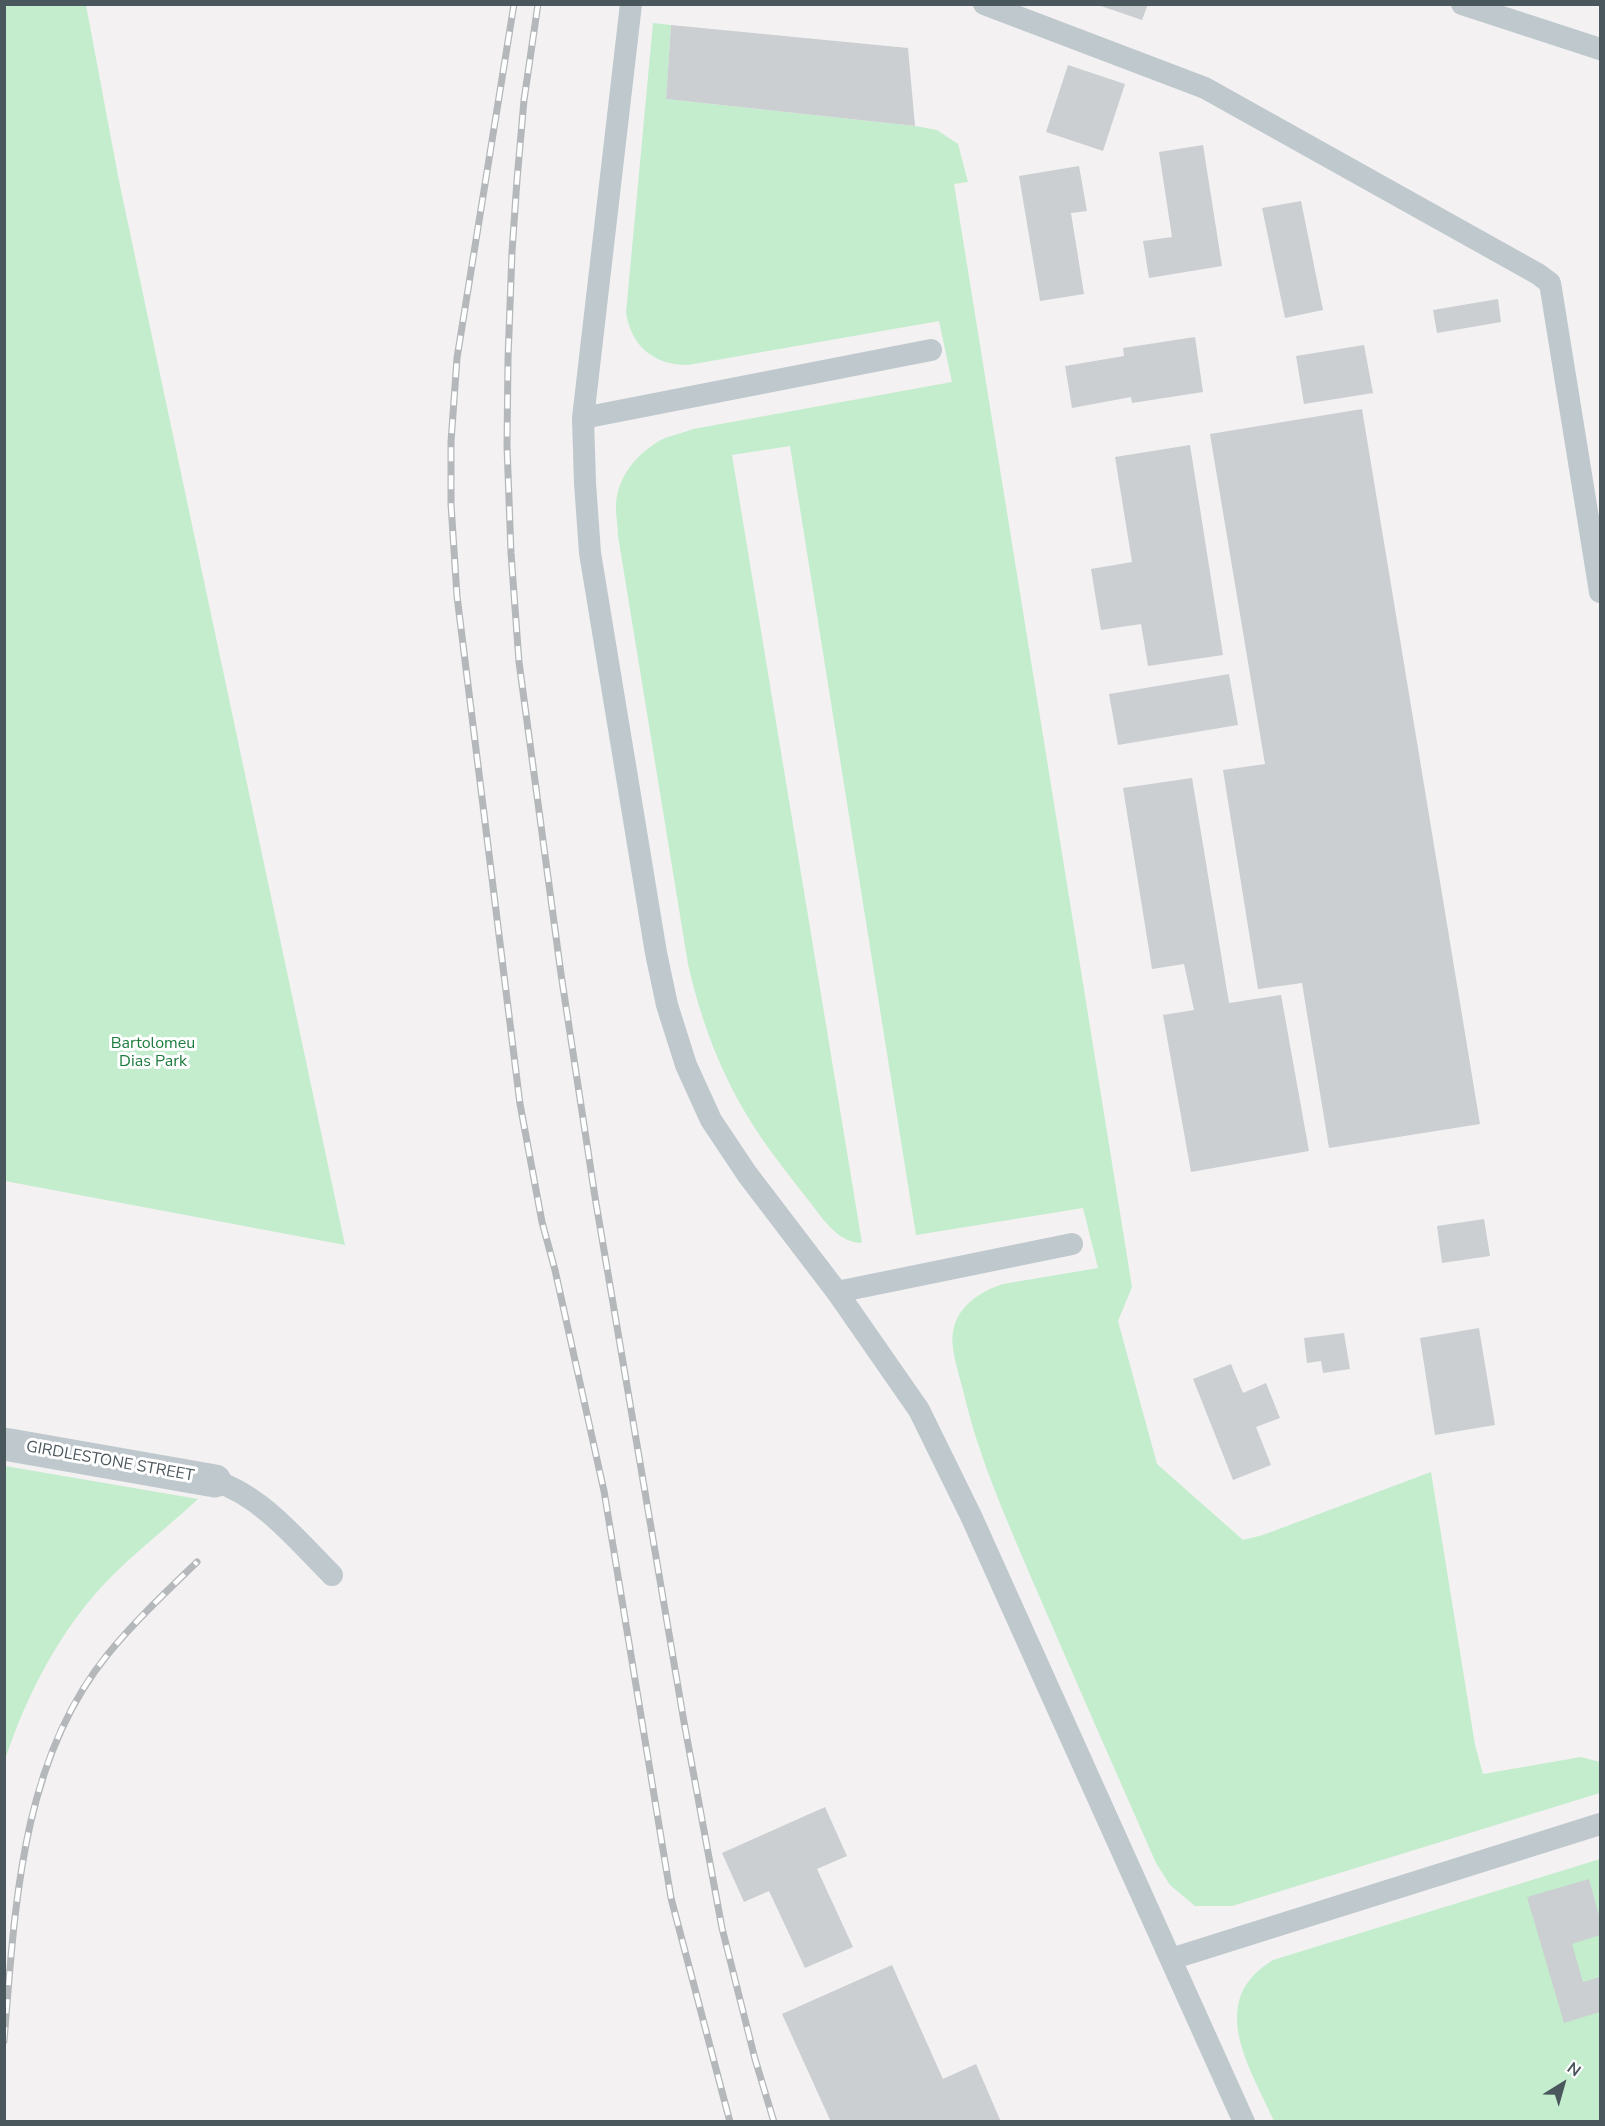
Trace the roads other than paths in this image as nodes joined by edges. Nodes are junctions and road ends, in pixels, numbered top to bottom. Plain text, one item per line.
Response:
1 (631, 4) edge
2 (984, 4) edge
3 (1462, 4) edge
4 (1600, 49) edge
5 (931, 350) dead end
6 (583, 418) junction
7 (1600, 592) edge
8 (1072, 1244) dead end
9 (837, 1292) junction
10 (4, 1444) edge
11 (215, 1481) joint
12 (332, 1575) dead end
13 (1600, 1824) edge
14 (1171, 1959) junction
15 (1244, 2121) edge

1 - 6 lane
2 - 7 lane
3 - 4 lane
5 - 6 lane
6 - 9 lane
8 - 9 lane
9 - 14 lane
10 - 11 street, GIRDLESTONE STREET
11 - 12 lane
13 - 14 lane
14 - 15 lane

